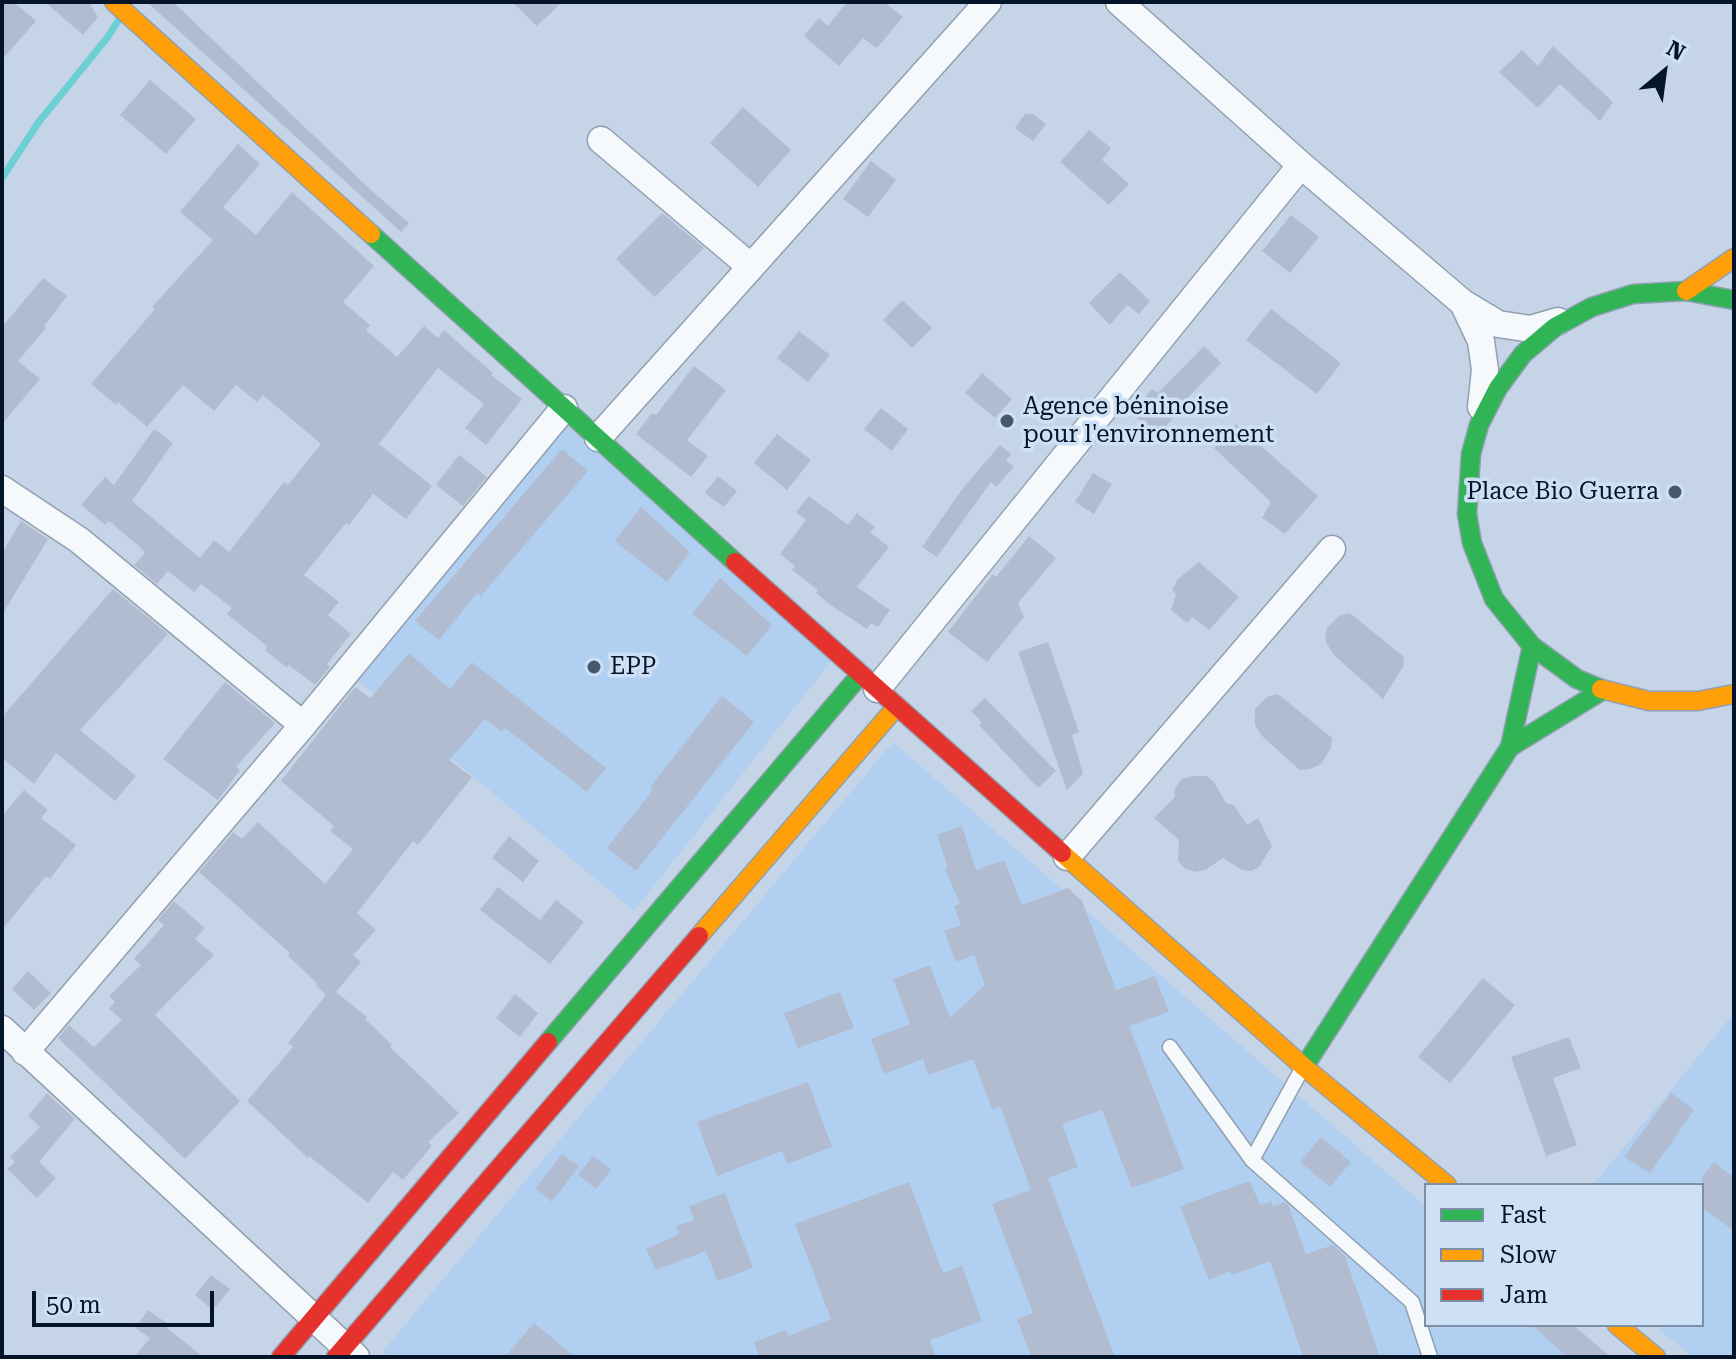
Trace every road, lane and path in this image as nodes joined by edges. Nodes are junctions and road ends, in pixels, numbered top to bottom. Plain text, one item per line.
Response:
1 (114, 2) edge
2 (988, 2) edge
3 (1119, 2) edge
4 (601, 140) dead end
5 (1301, 165) junction
6 (1734, 258) edge
7 (751, 267) junction
8 (1686, 291) junction
9 (1734, 300) edge
10 (1463, 303) junction
11 (1573, 316) junction
12 (564, 408) junction
13 (1479, 425) junction
14 (598, 438) junction
15 (2, 489) edge
16 (1332, 549) dead end
17 (1532, 646) junction
18 (868, 682) junction
19 (1603, 690) junction
20 (1734, 694) edge
21 (897, 706) junction
22 (303, 725) junction
23 (1510, 747) junction
24 (1067, 857) junction
25 (2, 1029) edge
26 (1170, 1047) dead end
27 (25, 1052) junction
28 (1304, 1067) junction
29 (1252, 1160) junction
30 (1445, 1183) edge
31 (314, 1318) junction
32 (1619, 1327) edge
33 (345, 1353) edge
34 (281, 1357) edge
35 (1430, 1357) edge
36 (1656, 1357) edge

1 - 12 street
2 - 7 street
3 - 5 street
4 - 7 street
5 - 10 street
5 - 18 street
6 - 8 street
7 - 14 street
8 - 9 street
8 - 11 street
10 - 11 street
10 - 13 street
11 - 13 street
12 - 14 street
12 - 22 street
13 - 17 street
14 - 18 street
15 - 22 street
16 - 24 street
17 - 19 street
17 - 23 street
18 - 21 street
18 - 31 street
19 - 20 street
19 - 23 street
21 - 24 street
21 - 33 street
22 - 27 street
23 - 28 street
24 - 28 street
25 - 27 street
26 - 29 lane
27 - 31 street
28 - 29 lane
28 - 30 street
29 - 35 lane
31 - 33 street
31 - 34 street
32 - 36 street

